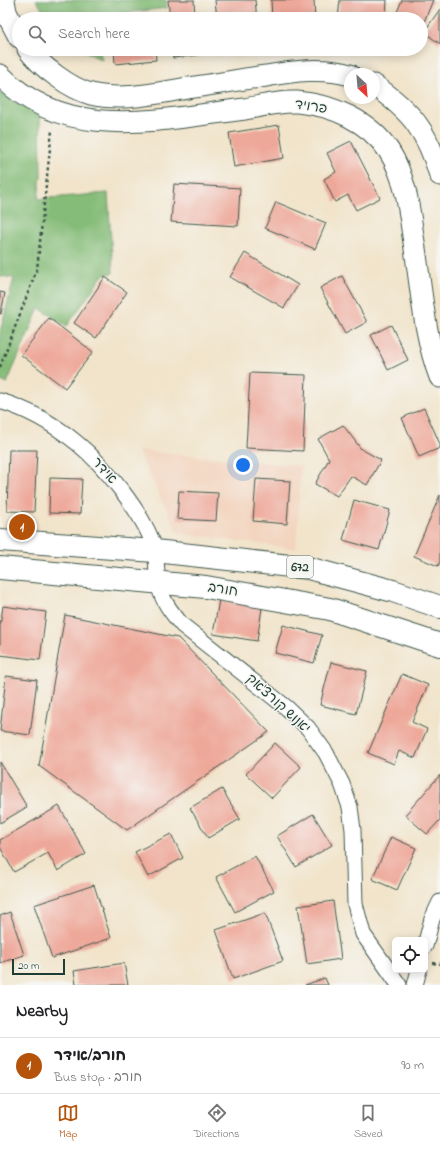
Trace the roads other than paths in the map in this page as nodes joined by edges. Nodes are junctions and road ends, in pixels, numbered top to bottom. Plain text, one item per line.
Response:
1 (4, 0) edge
2 (12, 23) edge
3 (35, 56) edge
4 (344, 74) edge
5 (0, 75) edge
6 (380, 90) edge
7 (440, 176) edge
8 (440, 377) edge
9 (0, 401) edge
10 (0, 540) edge
11 (155, 551) junction
12 (0, 568) edge
13 (158, 583) junction
14 (440, 608) edge
15 (440, 644) edge
16 (440, 902) edge
17 (427, 937) edge
18 (418, 973) edge
19 (398, 985) edge
20 (415, 985) edge

1 - 2 main road
3 - 4 main road
5 - 8 main road, פרויד
6 - 7 main road
9 - 11 street, אידר
10 - 11 main road, 672
11 - 13 street, אידר
11 - 14 main road, 672
12 - 13 main road, חורב
13 - 15 main road, חורב
13 - 19 street, יאנוש קורצ'אק
16 - 17 street
18 - 20 street

